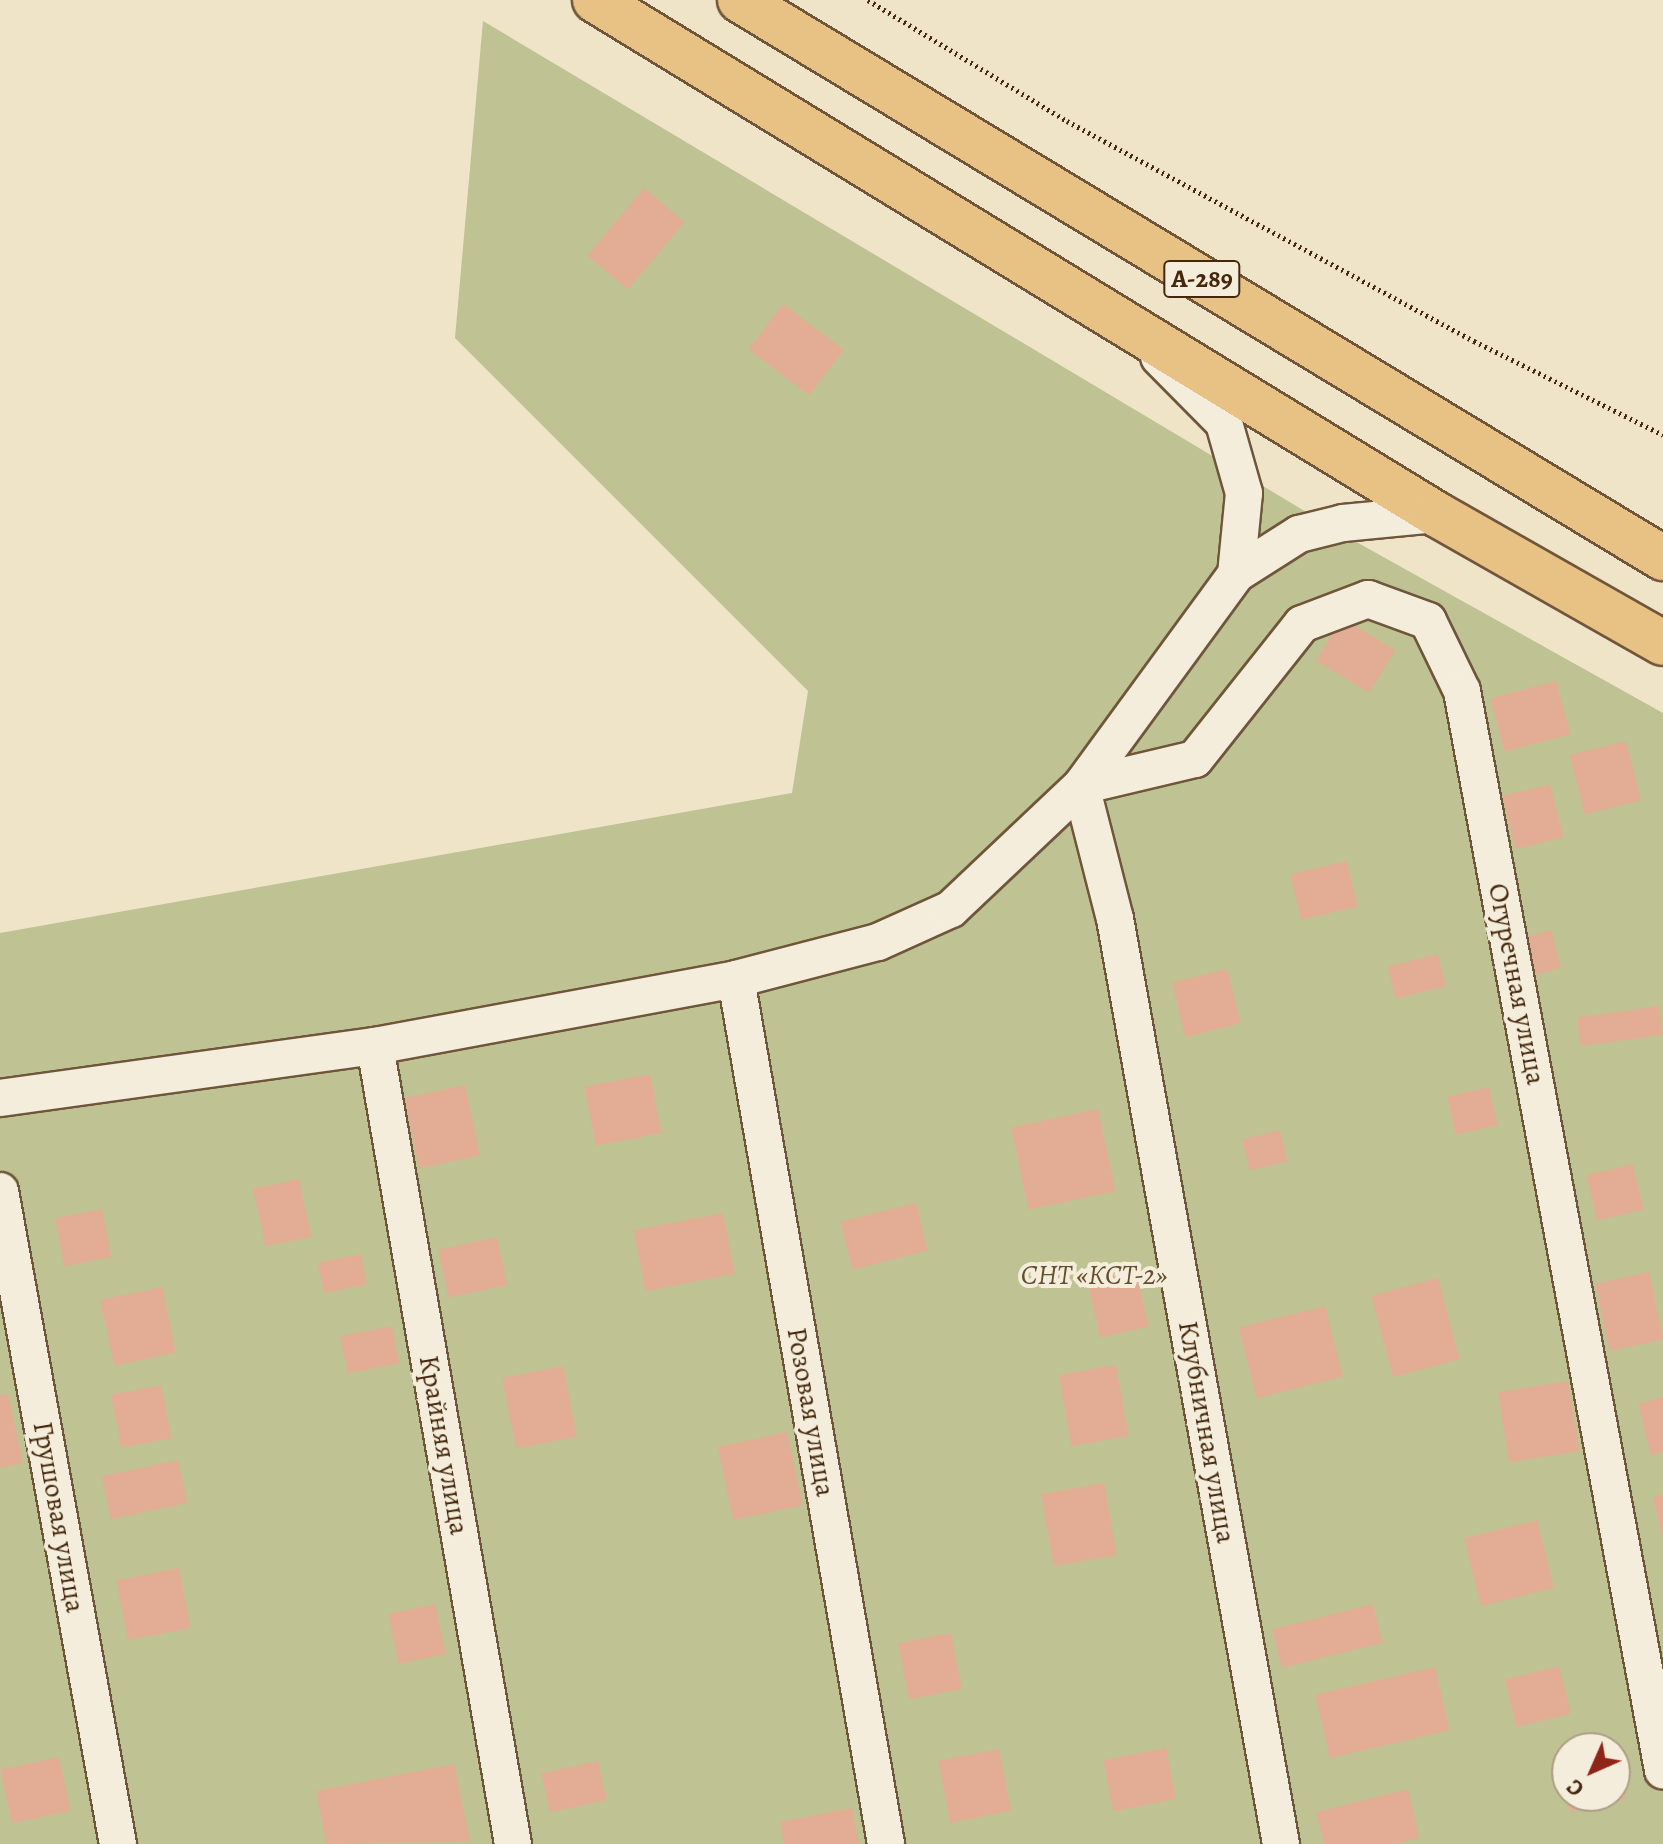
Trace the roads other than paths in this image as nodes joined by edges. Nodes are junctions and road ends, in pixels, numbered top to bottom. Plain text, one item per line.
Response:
1 (595, 0) edge
2 (740, 0) edge
3 (1130, 327) junction
4 (1436, 514) junction
5 (1663, 558) edge
6 (1236, 574) junction
7 (1663, 643) edge
8 (1081, 786) junction
9 (736, 979) junction
10 (375, 1046) junction
11 (0, 1098) edge
12 (0, 1191) edge
13 (1663, 1770) edge
14 (118, 1844) edge
15 (513, 1844) edge
16 (886, 1844) edge
17 (1281, 1844) edge

1 - 3 highway, А-289
2 - 5 highway, А-289
3 - 4 highway, А-289
3 - 6 street
4 - 6 street
4 - 7 highway, А-289
6 - 8 street
8 - 9 street
8 - 13 street, Огуречная улица
8 - 17 street, Клубничная улица
9 - 10 street
9 - 16 street, Розовая улица
10 - 11 street
10 - 15 street, Крайняя улица
12 - 14 street, Грушовая улица

